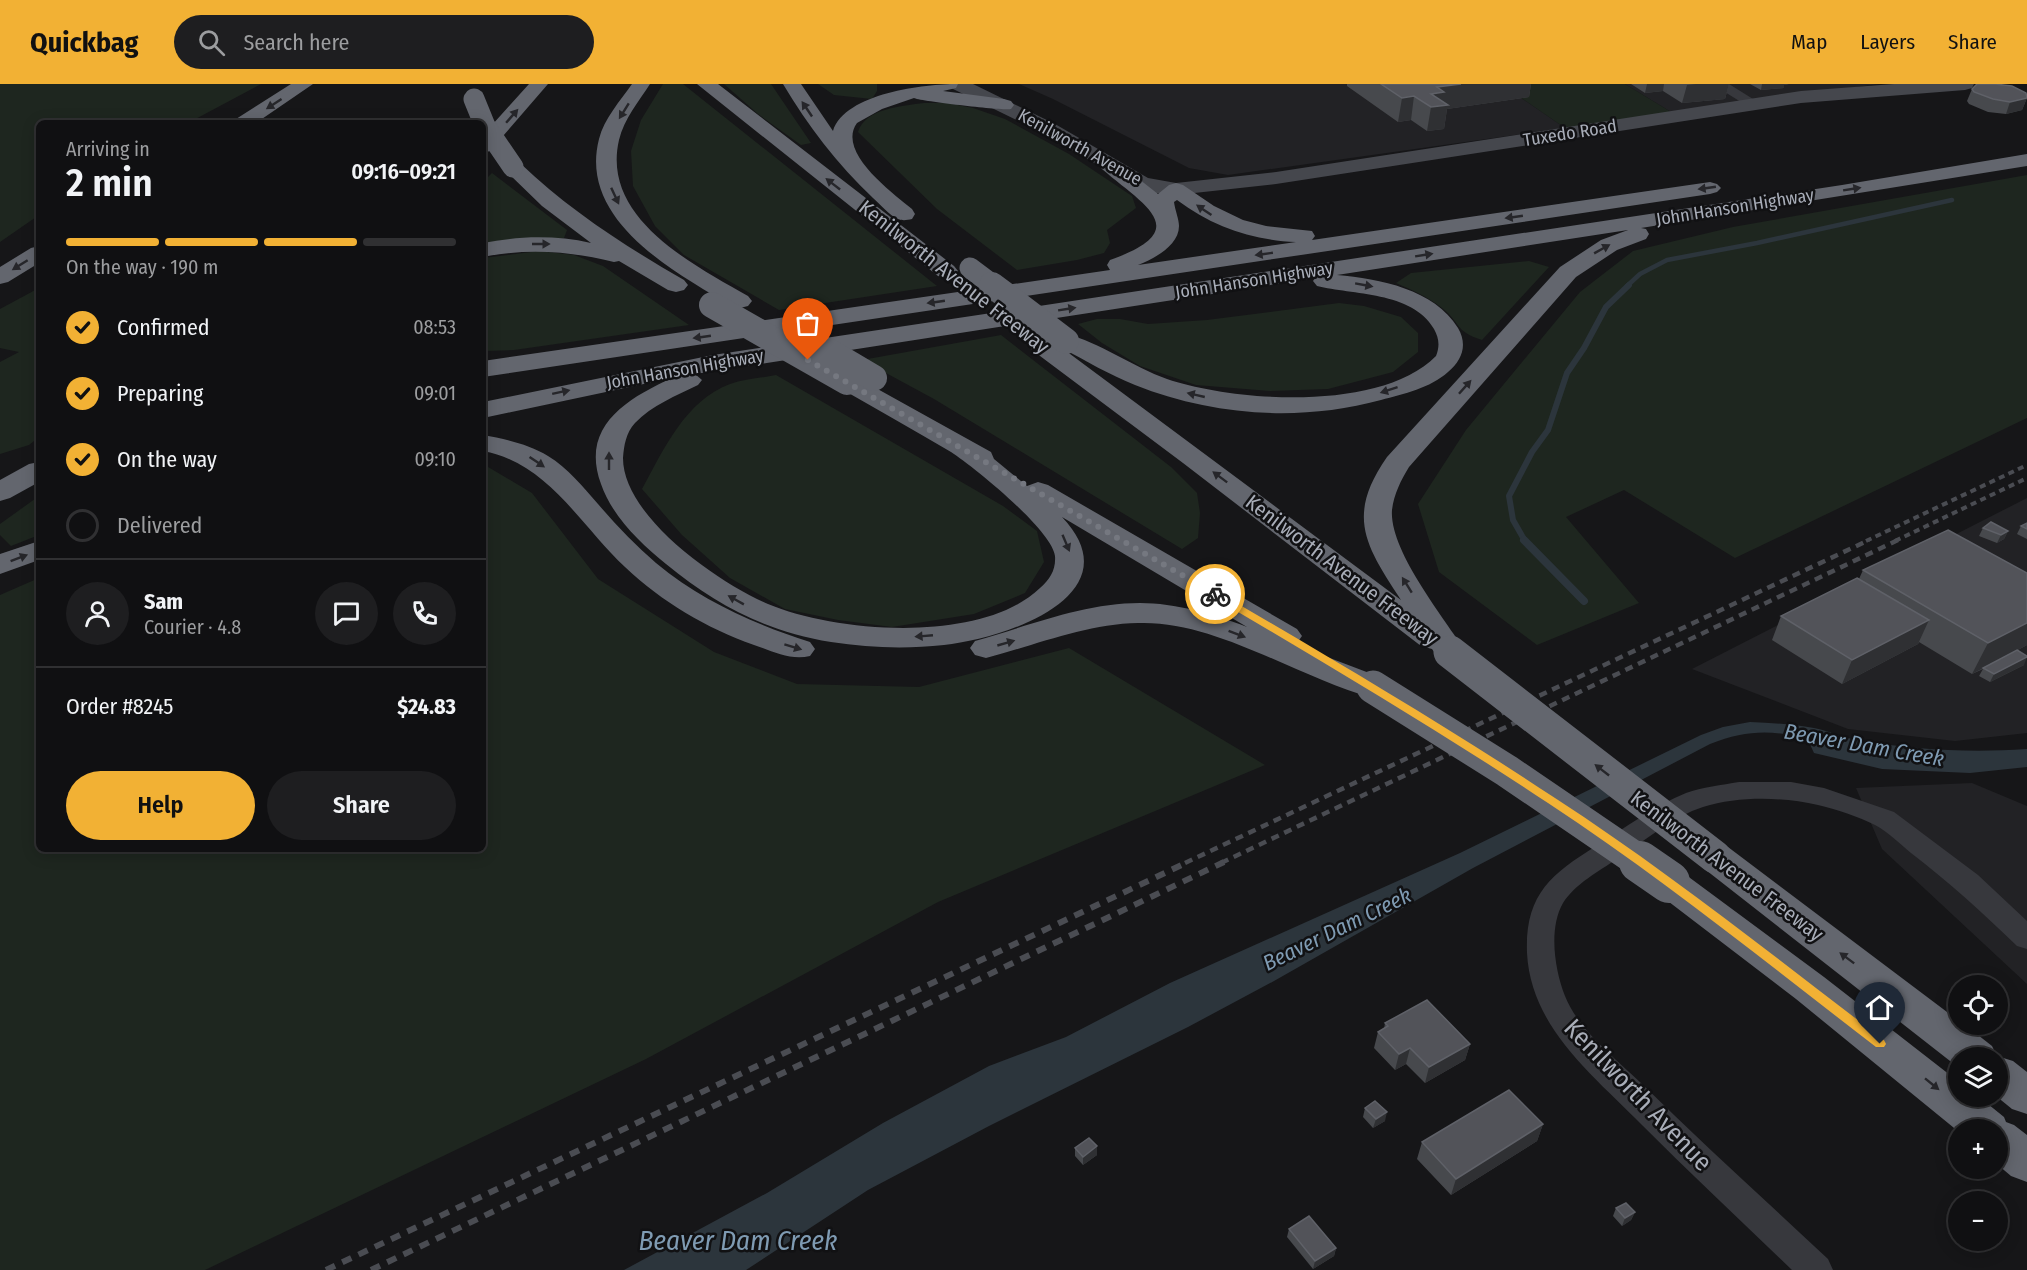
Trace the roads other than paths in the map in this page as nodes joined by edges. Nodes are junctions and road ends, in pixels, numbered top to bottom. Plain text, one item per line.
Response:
1 (304, 84) edge
2 (539, 84) edge
3 (641, 84) edge
4 (706, 84) edge
5 (792, 84) edge
6 (949, 84) edge
7 (958, 84) edge
8 (992, 84) edge
9 (1719, 84) edge
10 (1965, 84) edge
11 (1907, 86) edge
12 (472, 91) edge
13 (881, 103) junction
14 (1754, 104) junction
15 (1004, 105) junction
16 (248, 120) edge
17 (483, 120) edge
18 (486, 127) edge
19 (486, 144) edge
20 (2027, 160) edge
21 (851, 164) junction
22 (1109, 165) junction
23 (1736, 184) dead end
24 (1176, 189) junction
25 (1794, 198) junction
26 (1165, 213) junction
27 (1467, 224) junction
28 (486, 250) edge
29 (36, 255) edge
30 (652, 271) junction
31 (0, 277) edge
32 (1180, 292) junction
33 (994, 293) junction
34 (905, 334) junction
35 (668, 342) junction
36 (1054, 343) junction
37 (486, 359) edge
38 (486, 369) edge
39 (486, 409) edge
40 (486, 444) edge
41 (962, 447) junction
42 (36, 460) edge
43 (0, 470) edge
44 (36, 472) edge
45 (0, 492) edge
46 (36, 551) edge
47 (0, 566) edge
48 (1166, 566) junction
49 (1450, 652) junction
50 (1373, 687) junction
51 (2027, 938) edge
52 (1963, 1047) edge
53 (2008, 1082) edge
54 (2027, 1096) edge
55 (1974, 1119) edge
56 (2008, 1146) edge
57 (2027, 1162) edge
58 (1816, 1270) edge

1 -> 16 highway
19 -> 2 highway
3 -> 48 highway, bridge
36 -> 4 highway, Kenilworth Avenue Freeway
21 -> 5 highway
6 - 13 highway
7 - 15 main road, Kenilworth Avenue
8 - 24 main road, Kenilworth Avenue
9 - 14 street
10 - 11 main road, Tuxedo Road
11 - 14 main road, Tuxedo Road
12 - 17 highway, bridge
13 - 15 highway
13 - 21 highway
14 - 24 main road, Tuxedo Road
15 - 22 main road, Kenilworth Avenue
18 - 30 highway, bridge
25 -> 20 highway, John Hanson Highway
21 - 36 highway, bridge
22 - 24 main road, Kenilworth Avenue
22 - 26 highway
23 -> 27 highway, John Hanson Highway
24 - 26 highway
27 -> 24 highway
32 -> 25 highway, John Hanson Highway
49 -> 25 highway
26 - 33 highway
27 -> 33 highway, John Hanson Highway
28 -> 30 highway
29 -> 31 highway
30 - 41 highway, bridge
34 -> 32 highway, John Hanson Highway
32 -> 36 highway
33 -> 35 highway, John Hanson Highway
39 -> 34 highway, John Hanson Highway
41 -> 34 highway
35 - 37 highway
35 - 38 highway, John Hanson Highway
49 -> 36 highway, Kenilworth Avenue Freeway
40 -> 50 highway
41 - 48 highway
42 - 43 highway
44 - 45 highway
47 -> 46 highway
48 - 50 highway
52 -> 49 highway, Kenilworth Avenue Freeway, bridge
50 -> 55 highway, bridge
51 - 58 street, Kenilworth Avenue
53 - 54 highway
56 - 57 highway

